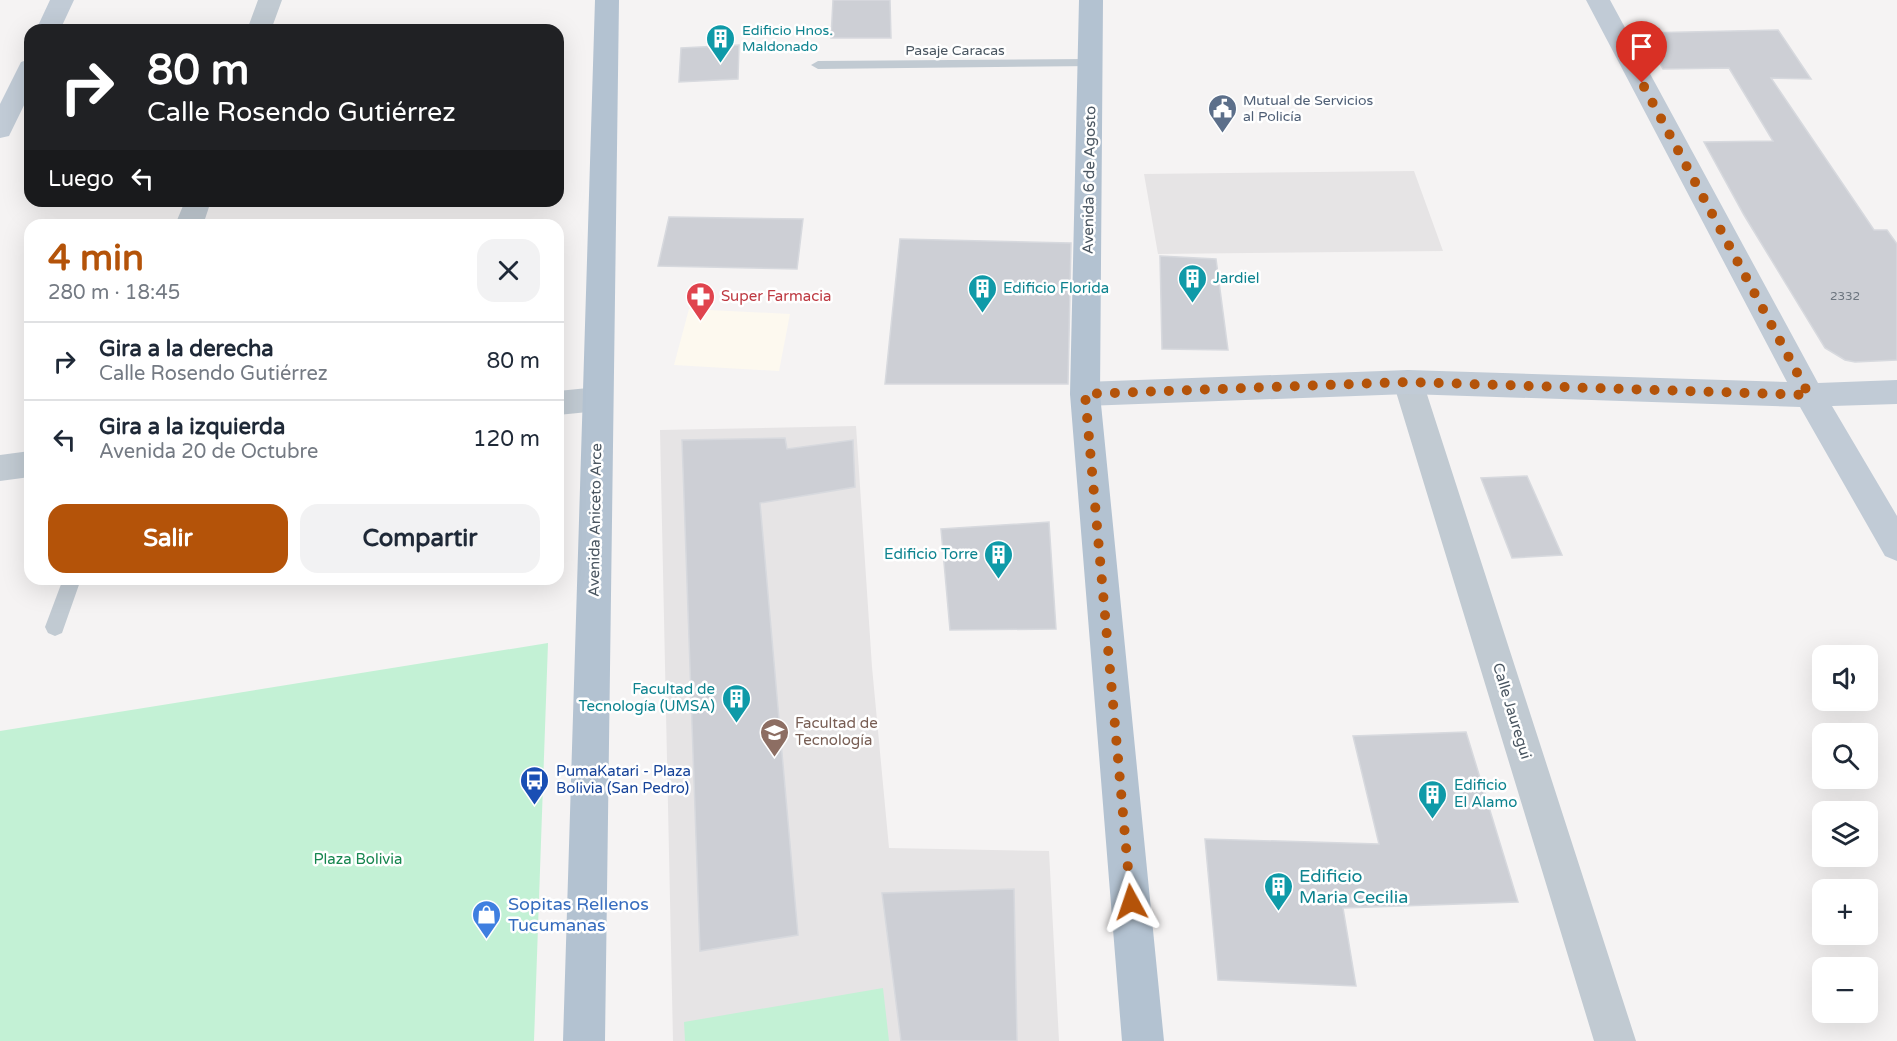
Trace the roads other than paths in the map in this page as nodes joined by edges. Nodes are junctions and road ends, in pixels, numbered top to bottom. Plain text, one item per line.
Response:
1 (62, 0) edge
2 (270, 0) edge
3 (606, 0) edge
4 (1091, 0) edge
5 (1598, 0) edge
6 (51, 24) edge
7 (261, 24) edge
8 (1091, 63) junction
9 (818, 65) dead end
10 (24, 80) edge
11 (0, 130) edge
12 (1408, 382) junction
13 (1897, 392) edge
14 (1085, 394) junction
15 (1809, 395) junction
16 (598, 399) junction
17 (564, 402) edge
18 (24, 465) edge
19 (0, 468) edge
20 (1897, 546) edge
21 (70, 585) edge
22 (55, 627) dead end
23 (584, 1041) edge
24 (1143, 1041) edge
25 (1615, 1041) edge

1 - 6 street
2 - 7 street
3 - 16 main road, Avenida Aniceto Arce
4 - 8 main road, Avenida 6 de Agosto
5 - 15 street
8 - 9 lane, Pasaje Caracas
8 - 14 main road, Avenida 6 de Agosto
10 - 11 street
12 - 14 street
12 - 15 street
12 - 25 street, Calle Jauregui
13 - 15 street
14 - 24 main road, Avenida 6 de Agosto
15 - 20 street
16 - 17 street
16 - 23 main road, Avenida Aniceto Arce
18 - 19 street
21 - 22 lane

